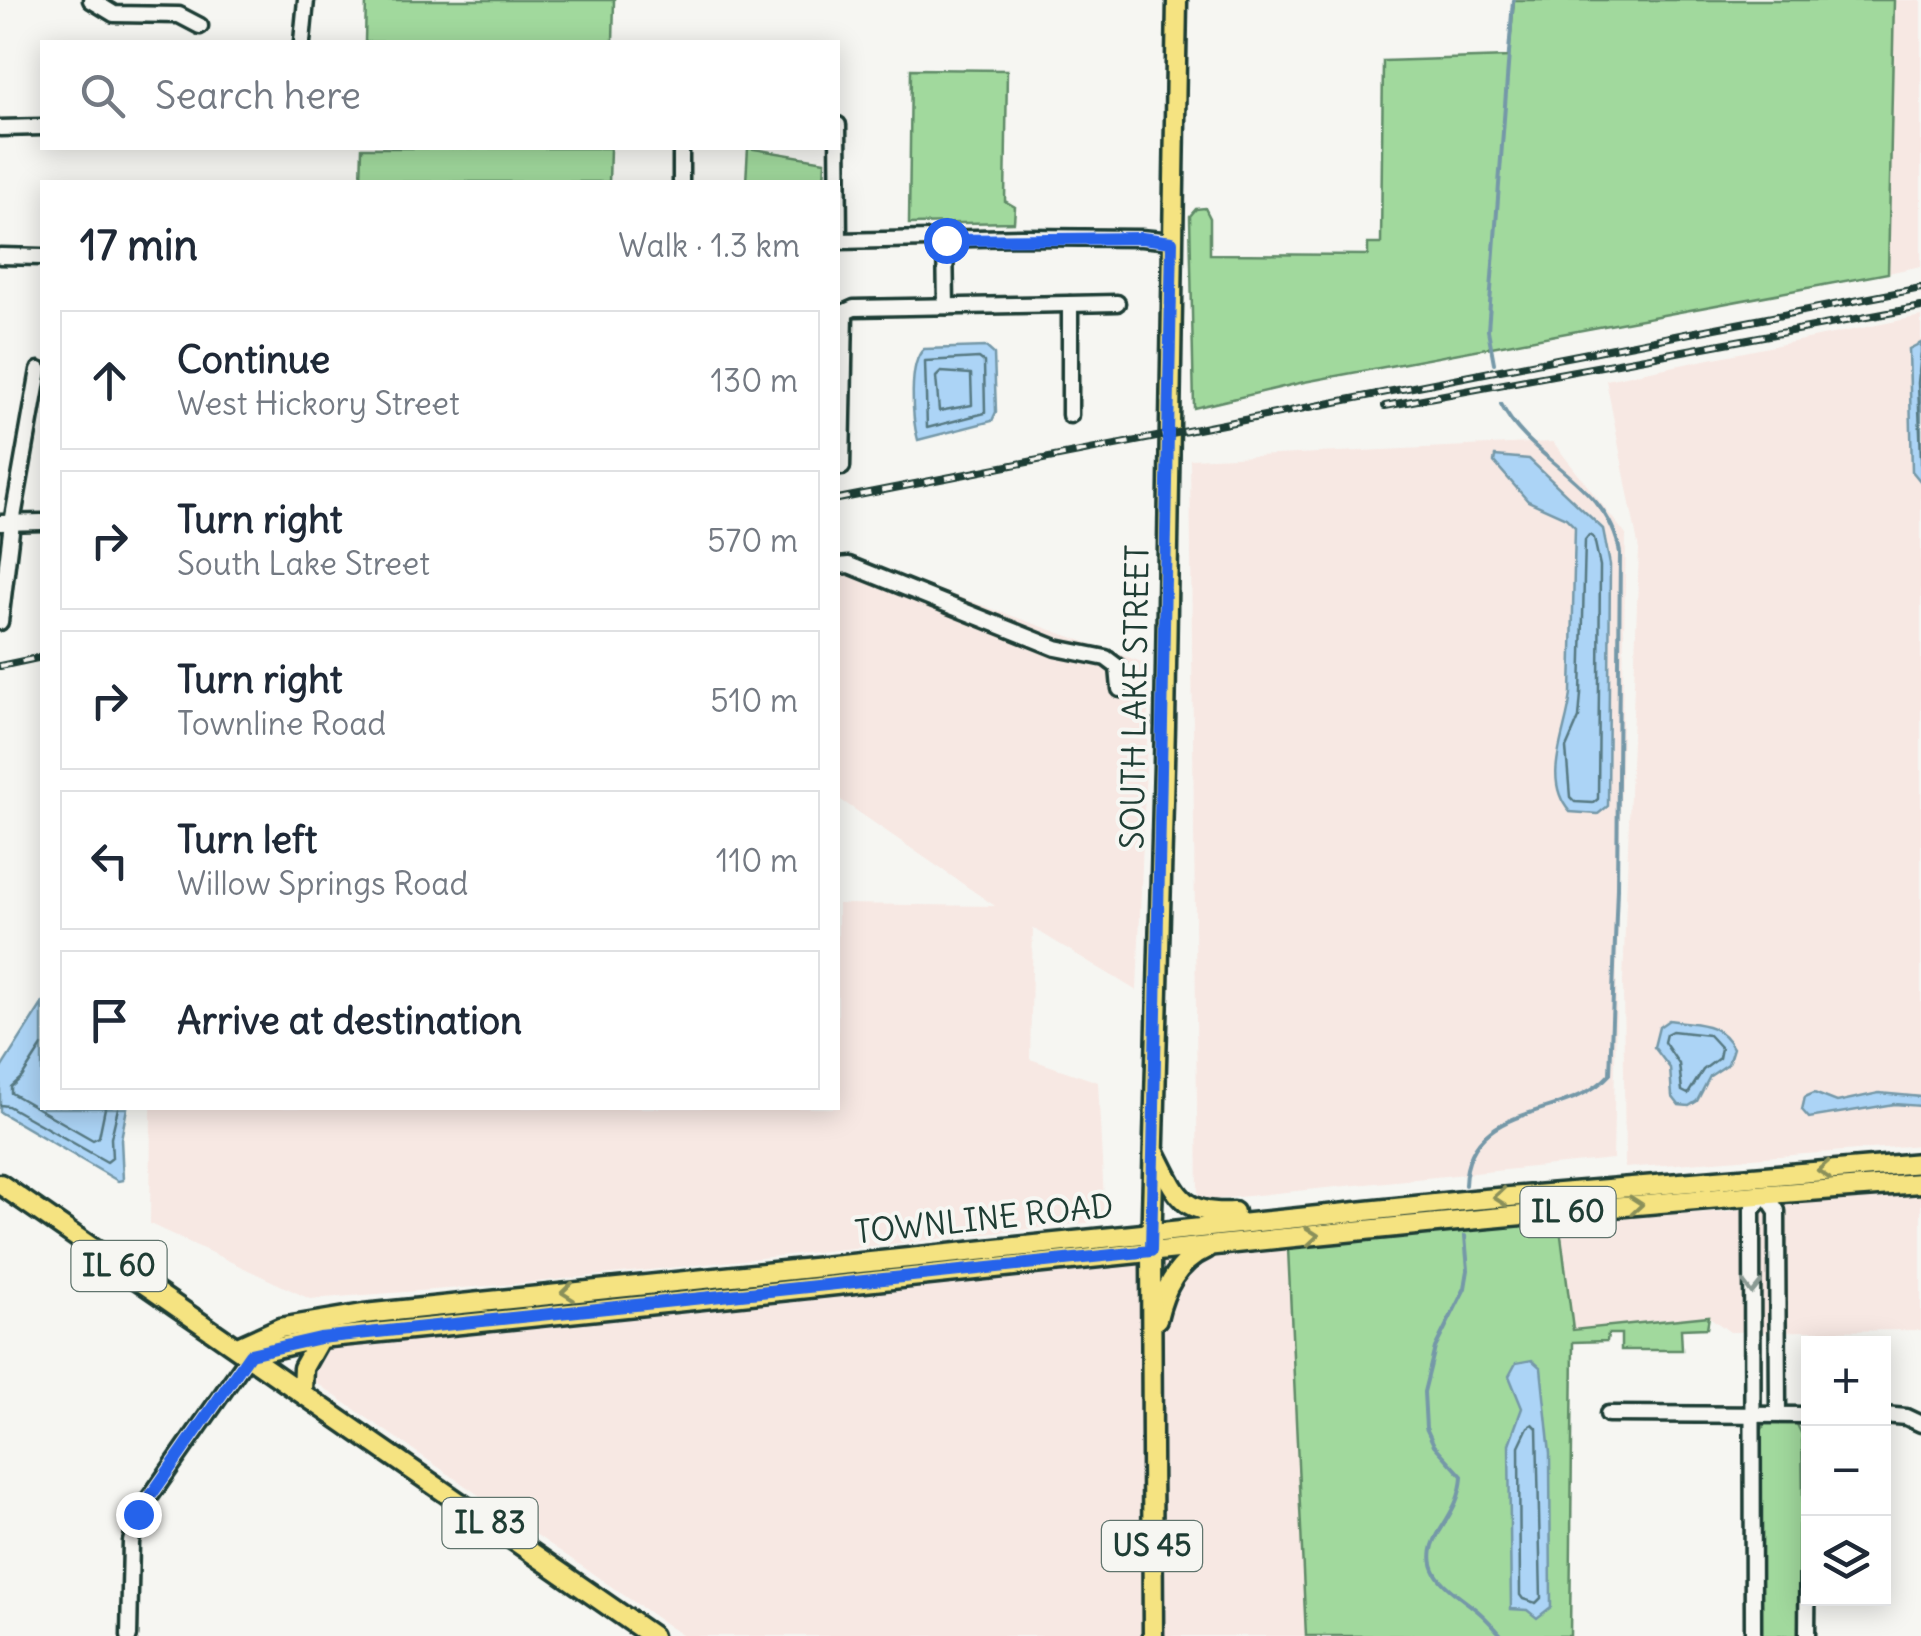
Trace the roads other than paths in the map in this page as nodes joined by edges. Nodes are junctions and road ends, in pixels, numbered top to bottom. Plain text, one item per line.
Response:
1 (90, 0) edge
2 (306, 0) edge
3 (1177, 0) edge
4 (200, 26) dead end
5 (302, 40) edge
6 (40, 127) edge
7 (0, 128) edge
8 (682, 150) edge
9 (838, 150) edge
10 (681, 180) edge
11 (838, 180) edge
12 (946, 240) junction
13 (840, 241) edge
14 (1172, 242) junction
15 (0, 256) edge
16 (40, 256) edge
17 (1070, 304) junction
18 (1117, 304) dead end
19 (946, 306) junction
20 (39, 370) dead end
21 (1070, 415) dead end
22 (842, 467) dead end
23 (40, 522) edge
24 (6, 523) edge
25 (840, 566) edge
26 (0, 622) edge
27 (1120, 689) dead end
28 (1154, 1152) junction
29 (1921, 1163) edge
30 (1921, 1182) edge
31 (0, 1184) edge
32 (1764, 1193) junction
33 (1299, 1217) junction
34 (1152, 1241) junction
35 (1216, 1245) junction
36 (320, 1338) junction
37 (1152, 1344) junction
38 (244, 1351) junction
39 (302, 1390) junction
40 (1608, 1414) dead end
41 (1752, 1414) junction
42 (1778, 1414) junction
43 (1801, 1415) edge
44 (1891, 1416) edge
45 (1920, 1423) edge
46 (1808, 1606) edge
47 (129, 1636) edge
48 (652, 1636) edge
49 (1152, 1636) edge
50 (1753, 1636) edge
51 (1808, 1636) edge

1 - 4 street
2 - 5 street
3 - 14 main road, SOUTH LAKE STREET / US 45
6 - 7 street
8 - 10 street
9 - 11 street
12 - 13 street
12 - 14 street
12 - 19 street
14 - 28 main road, SOUTH LAKE STREET / US 45
15 - 16 street
17 - 18 street
17 - 19 street
17 - 21 street
19 - 22 street
20 - 24 street
23 - 24 street
24 - 26 street
25 - 27 street
28 - 33 main road
28 - 34 main road, SOUTH LAKE STREET / US 45
29 -> 33 main road, TOWNLINE ROAD / IL 60
30 - 32 main road, TOWNLINE ROAD / IL 60
31 - 38 main road, IL 60
35 -> 32 main road, TOWNLINE ROAD / IL 60
32 -> 41 street
32 - 42 street
33 - 34 main road, TOWNLINE ROAD / IL 60
34 - 35 main road, TOWNLINE ROAD / IL 60
34 - 36 main road, TOWNLINE ROAD / IL 60
34 - 37 main road, SOUTH LAKE STREET / US 45
34 -> 38 main road, TOWNLINE ROAD / IL 60
35 - 37 main road
36 - 38 main road, TOWNLINE ROAD / IL 60
36 - 39 main road
37 - 49 main road, SOUTH LAKE STREET / US 45
38 - 39 main road, IL 83
38 - 47 street
39 - 48 main road, IL 83
40 - 41 street
41 - 42 street
41 - 50 street
42 - 43 street
44 - 45 street
46 - 51 street

